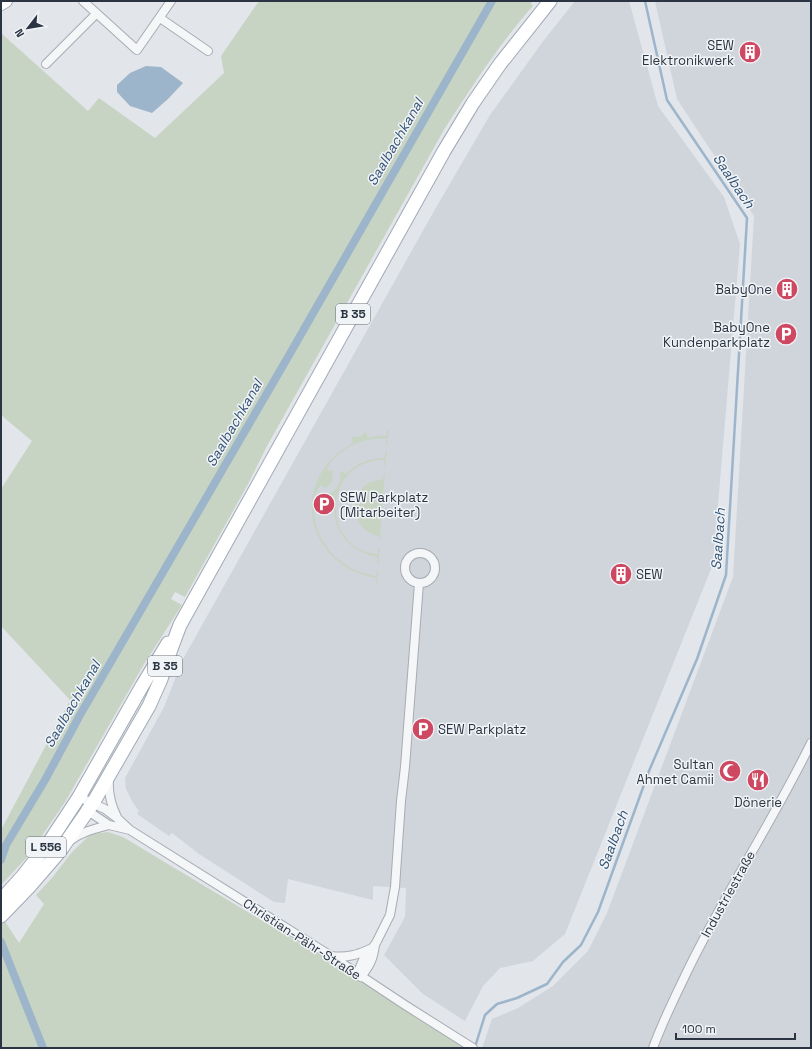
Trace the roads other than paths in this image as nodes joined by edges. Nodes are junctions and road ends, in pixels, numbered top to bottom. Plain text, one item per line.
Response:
1 (6, 1) edge
2 (83, 1) edge
3 (171, 1) edge
4 (550, 1) edge
5 (1, 4) edge
6 (96, 14) junction
7 (160, 18) junction
8 (208, 51) dead end
9 (46, 64) dead end
10 (419, 583) dead end
11 (180, 625) junction
12 (811, 744) edge
13 (108, 778) junction
14 (79, 797) junction
15 (91, 807) junction
16 (117, 818) junction
17 (109, 825) junction
18 (130, 830) junction
19 (65, 845) junction
20 (1, 900) edge
21 (1, 916) edge
22 (373, 946) junction
23 (331, 956) junction
24 (361, 977) junction
25 (471, 1047) edge
26 (654, 1048) edge

1 - 5 main road
2 - 6 street
3 - 7 street
4 - 11 main road, B 35
6 - 7 street
6 - 9 street
7 - 8 street
10 - 22 street
11 - 13 main road, B 35
11 - 14 main road, B 35
12 - 26 street, Industriestraße
13 - 15 main road, B 35
13 - 16 street
14 - 15 street, Christian-Pähr-Straße
14 - 20 main road, L 556
15 - 16 street, Christian-Pähr-Straße
15 - 17 street, Christian-Pähr-Straße
15 - 19 main road, L 556
16 - 18 street, Christian-Pähr-Straße
17 - 18 street, Christian-Pähr-Straße
17 - 19 street
18 - 23 street, Christian-Pähr-Straße
19 - 21 main road, L 556
22 - 23 street
22 - 24 street
23 - 24 street, Christian-Pähr-Straße
24 - 25 street, Christian-Pähr-Straße

